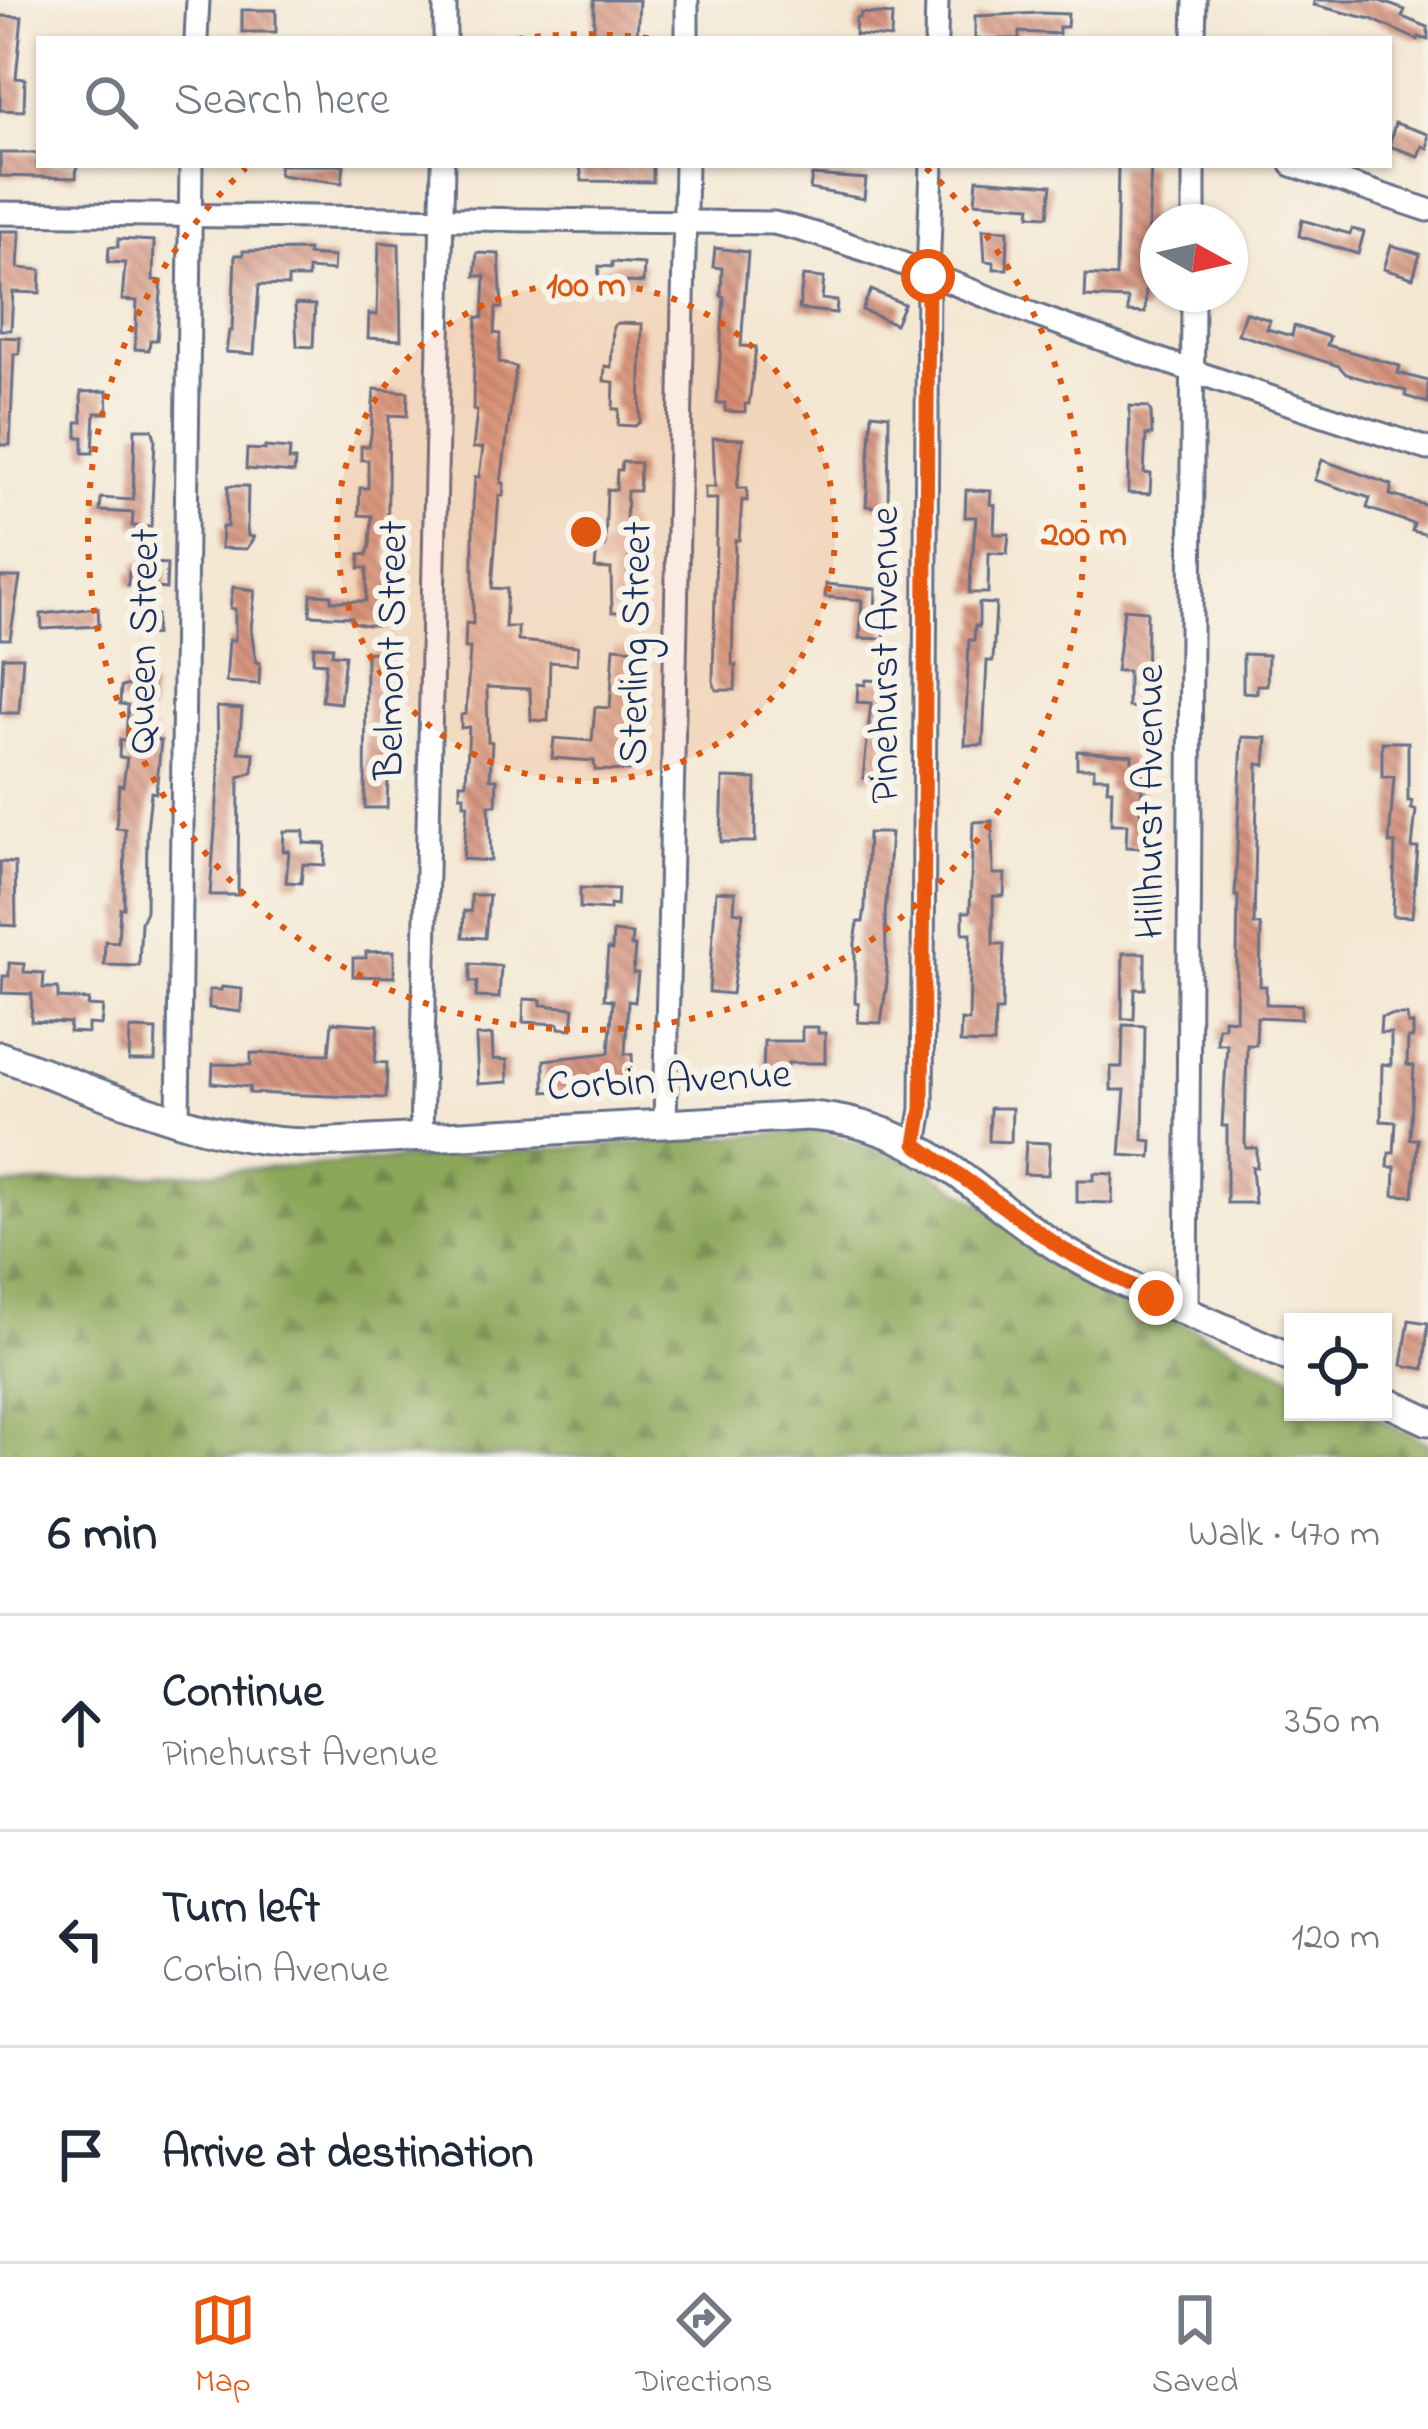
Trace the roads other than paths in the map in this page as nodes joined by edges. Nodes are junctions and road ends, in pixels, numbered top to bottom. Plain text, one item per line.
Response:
1 (197, 0) edge
2 (446, 0) edge
3 (687, 0) edge
4 (937, 0) edge
5 (1195, 0) edge
6 (196, 36) edge
7 (445, 36) edge
8 (687, 36) edge
9 (936, 36) edge
10 (1194, 36) edge
11 (191, 168) edge
12 (443, 168) edge
13 (686, 168) edge
14 (932, 168) edge
15 (1194, 168) edge
16 (1301, 168) edge
17 (1194, 204) edge
18 (1428, 210) edge
19 (0, 213) edge
20 (189, 218) junction
21 (442, 218) junction
22 (686, 220) junction
23 (928, 276) junction
24 (1193, 312) edge
25 (1193, 373) junction
26 (1428, 449) edge
27 (0, 1056) edge
28 (178, 1118) junction
29 (664, 1123) junction
30 (421, 1137) junction
31 (916, 1144) junction
32 (1187, 1310) junction
33 (1284, 1355) edge
34 (1392, 1404) edge
35 (1428, 1421) edge

1 - 6 street
2 - 7 street
3 - 8 street
4 - 9 street
5 - 10 street
11 - 20 street, Queen Street
12 - 21 street, Belmont Street
13 - 22 street, Sterling Street
14 - 23 street, Pinehurst Avenue
15 - 17 street
16 - 18 street
19 - 20 street
20 - 21 street
20 - 28 street, Queen Street
21 - 22 street
21 - 30 street, Belmont Street
22 - 23 street
22 - 29 street, Sterling Street
23 - 25 street
23 - 31 street, Pinehurst Avenue
24 - 25 street, Hillhurst Avenue
25 - 26 street
25 - 32 street, Hillhurst Avenue
27 - 28 main road, Corbin Avenue
28 - 30 main road, Corbin Avenue
29 - 30 main road, Corbin Avenue
29 - 31 main road, Corbin Avenue
31 - 32 main road, Corbin Avenue
32 - 33 main road, Corbin Avenue
34 - 35 main road

